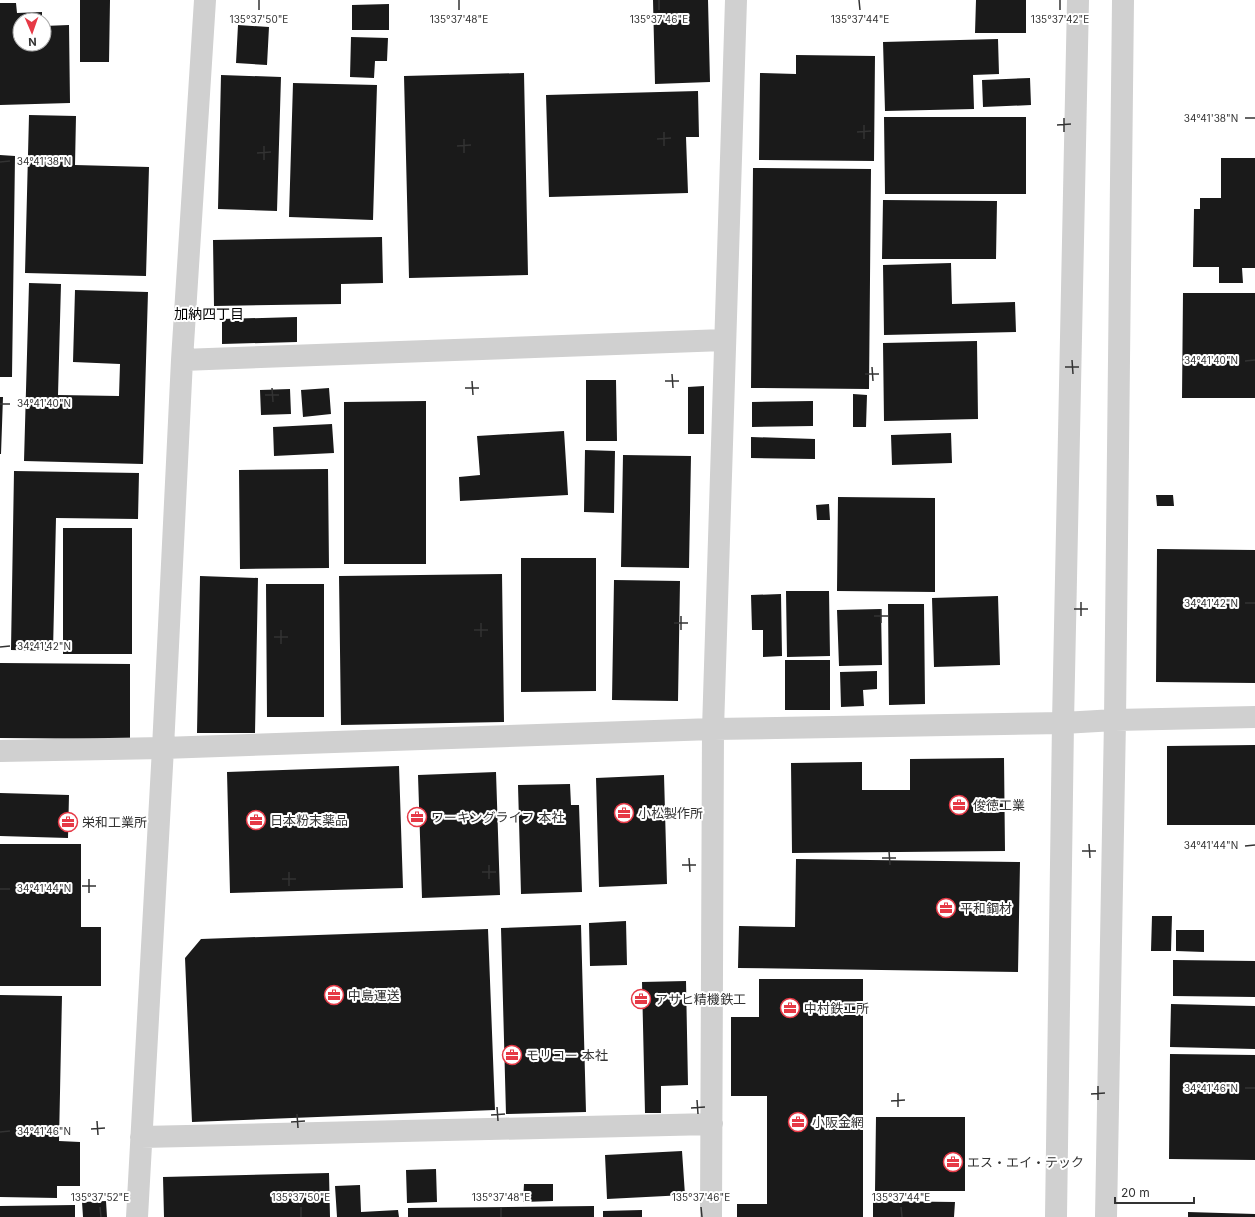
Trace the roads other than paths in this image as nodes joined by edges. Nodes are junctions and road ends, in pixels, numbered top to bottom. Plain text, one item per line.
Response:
1 (205, 0) edge
2 (736, 0) edge
3 (1078, 0) edge
4 (1123, 0) edge
5 (724, 340) junction
6 (182, 360) junction
7 (1255, 717) edge
8 (1115, 720) junction
9 (1063, 723) junction
10 (713, 729) junction
11 (163, 748) junction
12 (0, 751) edge
13 (712, 1124) junction
14 (141, 1137) junction
15 (137, 1217) edge
16 (711, 1217) edge
17 (1056, 1217) edge
18 (1106, 1217) edge

1 - 6 street
2 - 5 street
3 - 9 street
4 - 8 street
5 - 6 street
5 - 10 street
6 - 11 street
7 - 8 street
8 - 9 street
8 - 18 street
9 - 10 street
9 - 17 street
10 - 11 street
10 - 13 street
11 - 12 street
11 - 14 street
13 - 14 street
13 - 16 street
14 - 15 street

